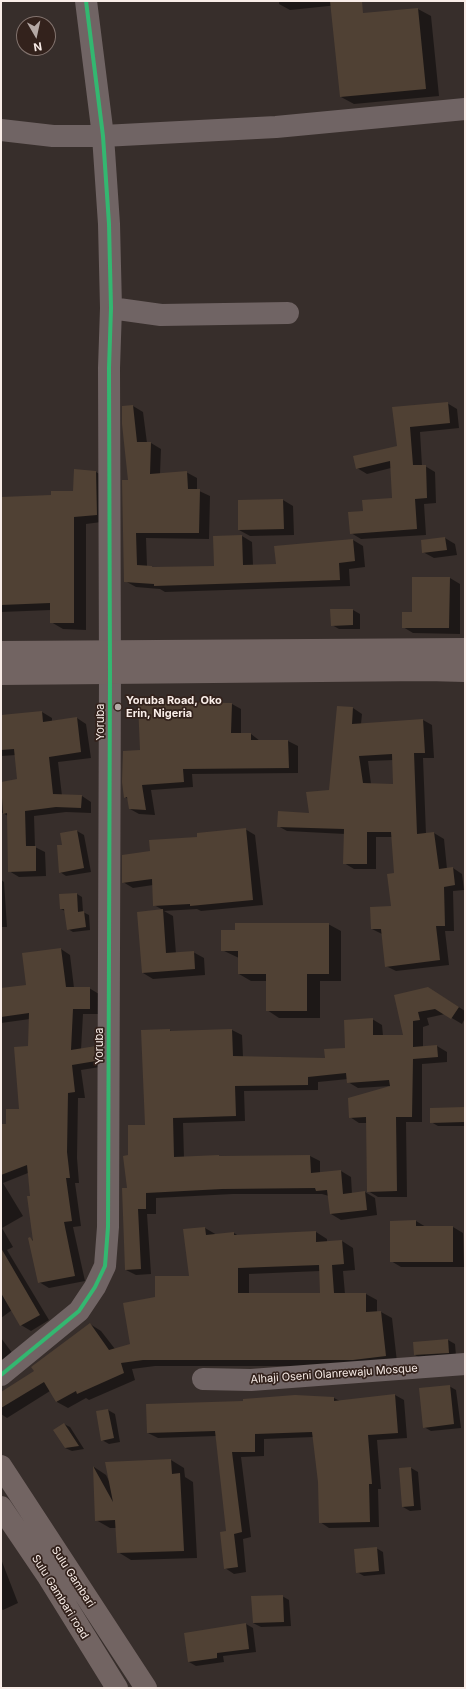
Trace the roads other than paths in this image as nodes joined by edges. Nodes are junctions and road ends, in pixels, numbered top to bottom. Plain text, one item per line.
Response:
1 (86, 1) edge
2 (465, 109) edge
3 (1, 130) edge
4 (103, 136) junction
5 (111, 308) junction
6 (288, 314) dead end
7 (465, 649) edge
8 (110, 651) junction
9 (1, 652) edge
10 (465, 671) edge
11 (110, 673) junction
12 (1, 674) edge
13 (465, 1364) edge
14 (1, 1375) edge
15 (203, 1379) dead end
16 (1, 1466) edge
17 (1, 1507) edge
18 (117, 1688) edge
19 (146, 1688) edge

1 - 4 street, Yoruba
2 - 4 street
3 - 4 street
4 - 5 street, Yoruba
5 - 6 street
5 - 8 street, Yoruba
7 - 8 main road
8 - 9 main road
8 - 11 street, Yoruba
10 - 11 main road
11 - 12 main road
11 - 14 street, Yoruba
13 - 15 street, Alhaji Oseni Olanrewaju Mosque
16 - 19 main road, Sulu Gambari
17 - 18 main road, Sulu Gambari road

